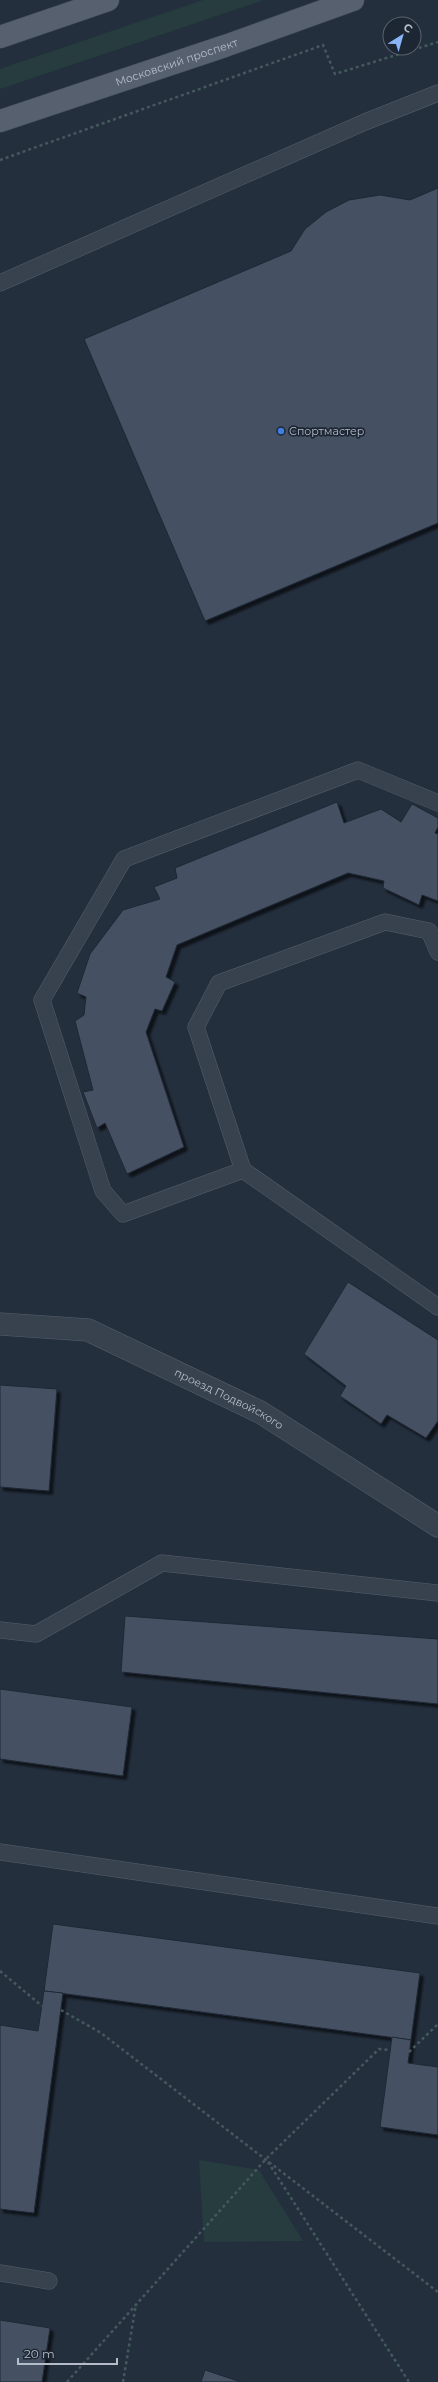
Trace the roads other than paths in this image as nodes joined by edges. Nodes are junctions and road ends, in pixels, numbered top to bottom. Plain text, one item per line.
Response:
1 (108, 0) edge
2 (353, 0) edge
3 (0, 37) edge
4 (438, 93) edge
5 (0, 121) edge
6 (0, 283) edge
7 (438, 803) edge
8 (438, 952) edge
9 (243, 1170) junction
10 (438, 1307) edge
11 (0, 1324) edge
12 (438, 1526) edge
13 (438, 1593) edge
14 (0, 1630) edge
15 (0, 1852) edge
16 (438, 1916) edge
17 (0, 2273) edge
18 (50, 2281) dead end

1 - 3 main road
2 - 5 main road, Московский проспект
4 - 6 lane
7 - 9 lane
8 - 9 lane
9 - 10 lane
11 - 12 street, проезд Подвойского
13 - 14 lane
15 - 16 lane
17 - 18 lane

